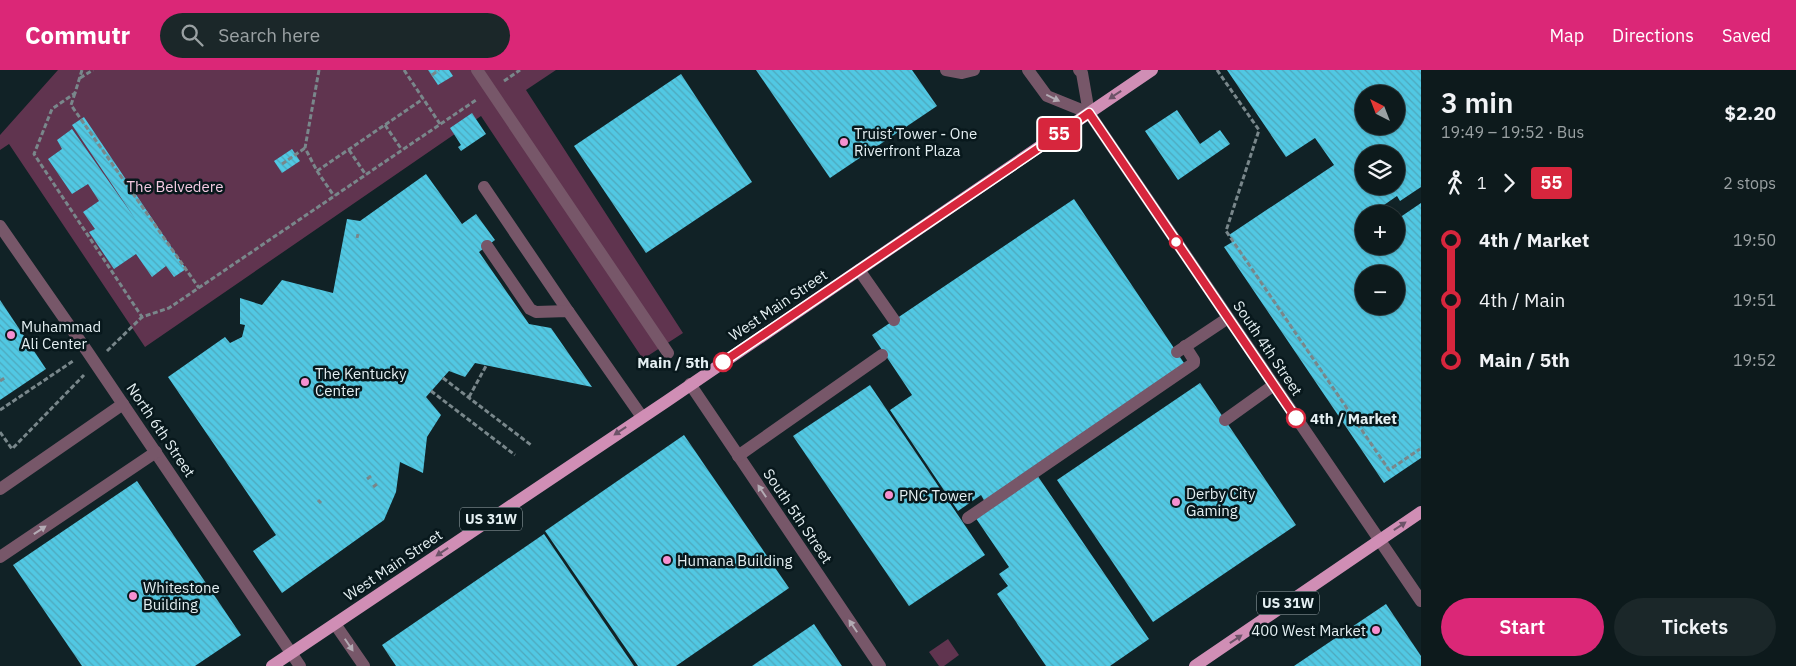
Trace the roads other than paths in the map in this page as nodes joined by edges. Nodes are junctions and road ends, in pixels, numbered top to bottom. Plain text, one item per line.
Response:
1 (477, 70) edge
2 (946, 70) edge
3 (974, 70) edge
4 (1028, 70) edge
5 (1079, 70) edge
6 (1152, 70) edge
7 (1089, 113) junction
8 (484, 187) dead end
9 (0, 226) edge
10 (487, 246) dead end
11 (859, 270) junction
12 (568, 311) junction
13 (1228, 318) junction
14 (894, 320) dead end
15 (668, 353) dead end
16 (882, 356) dead end
17 (690, 384) junction
18 (1274, 385) junction
19 (123, 404) junction
20 (642, 417) junction
21 (1225, 420) dead end
22 (156, 452) junction
23 (738, 456) junction
24 (0, 489) edge
25 (1421, 512) edge
26 (968, 518) dead end
27 (1380, 540) junction
28 (0, 557) edge
29 (1421, 601) edge
30 (335, 624) junction
31 (292, 653) junction
32 (272, 666) edge
33 (300, 666) edge
34 (364, 666) edge
35 (880, 666) edge
36 (1195, 666) edge

1 - 15 street
2 - 3 street
4 -> 7 street
5 - 7 street
6 -> 7 main road, West Main Street / US 31W
7 - 11 main road, West Main Street / US 31W
7 - 13 street, South 4th Street
8 - 12 street
9 - 19 street, North 6th Street
10 - 12 street
11 - 14 street
11 - 17 main road, West Main Street / US 31W
12 - 20 street
13 - 18 street, South 4th Street
13 - 26 street
16 - 23 street
17 - 20 main road, West Main Street / US 31W
17 - 23 street, South 5th Street
18 - 21 street
18 - 27 street, South 4th Street
19 - 22 street, North 6th Street
19 - 24 street
20 -> 30 main road, West Main Street / US 31W
28 -> 22 street
22 - 31 street, North 6th Street
35 -> 23 street, South 5th Street
27 -> 25 main road, US 31W
27 - 29 street, South 4th Street
36 -> 27 main road, US 31W
30 - 31 main road, West Main Street / US 31W
30 -> 34 street
31 - 32 main road, West Main Street / US 31W
31 - 33 street, North 6th Street

